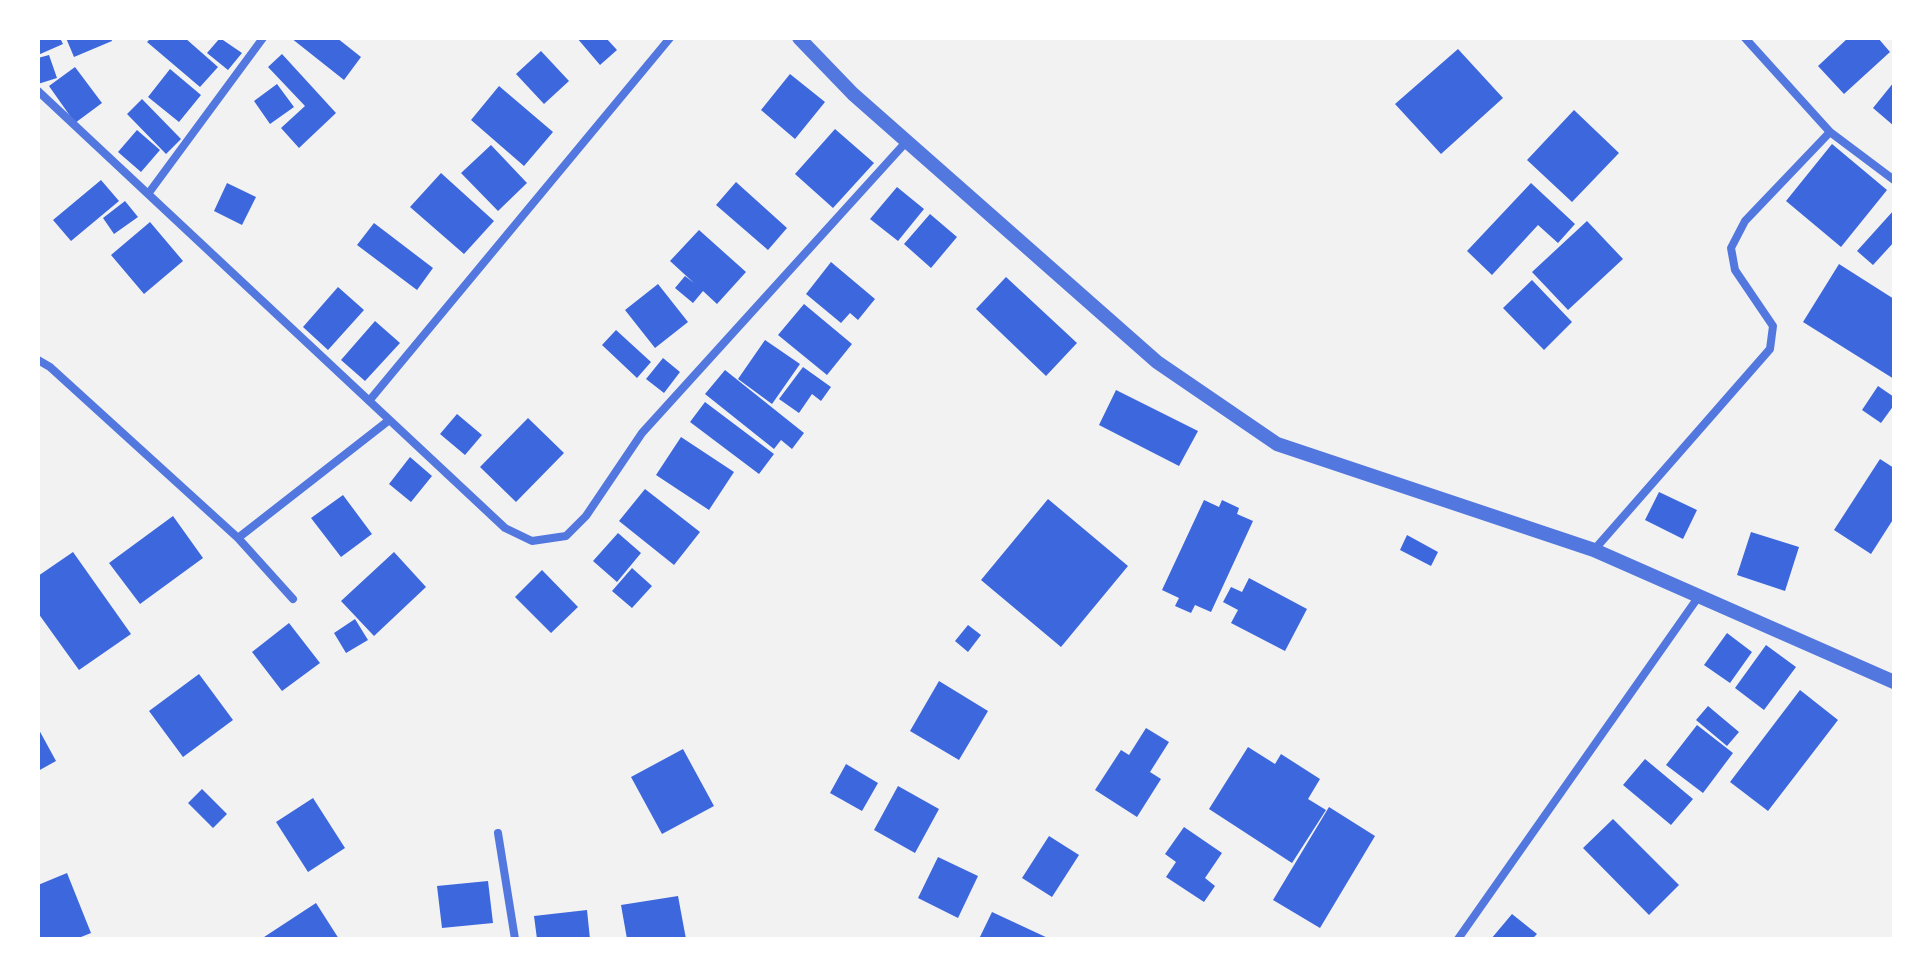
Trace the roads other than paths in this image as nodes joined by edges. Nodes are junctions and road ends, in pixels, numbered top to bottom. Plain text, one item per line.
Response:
1 (263, 38) edge
2 (670, 38) edge
3 (799, 38) edge
4 (1745, 38) edge
5 (38, 91) edge
6 (1830, 132) junction
7 (907, 141) junction
8 (1894, 180) edge
9 (148, 194) junction
10 (38, 360) edge
11 (369, 401) junction
12 (388, 421) junction
13 (238, 538) junction
14 (1594, 550) junction
15 (1699, 596) junction
16 (293, 599) dead end
17 (1894, 682) edge
18 (498, 833) dead end
19 (515, 939) edge
20 (1458, 939) edge

1 - 9 street
2 - 11 street
3 - 7 street
4 - 6 street
5 - 9 street
6 - 8 street
6 - 14 street
7 - 12 street
7 - 14 street
9 - 11 street
10 - 13 street
11 - 12 street
12 - 13 street
13 - 16 street
14 - 15 street
15 - 17 street
15 - 20 street
18 - 19 street

